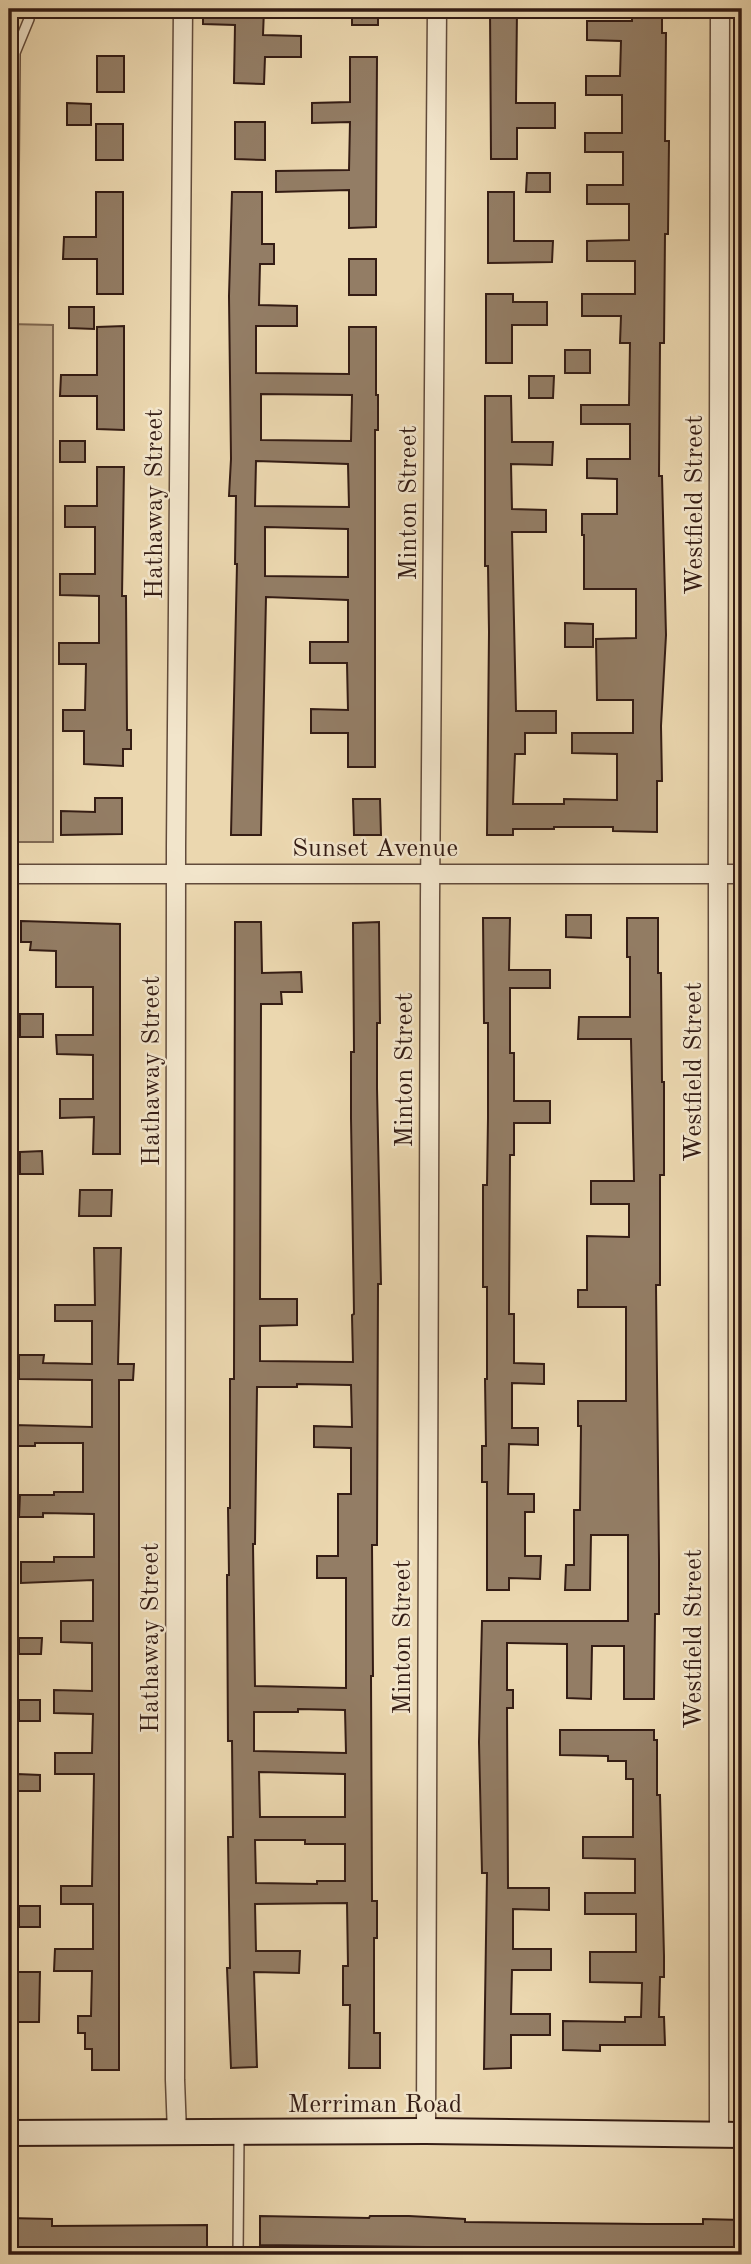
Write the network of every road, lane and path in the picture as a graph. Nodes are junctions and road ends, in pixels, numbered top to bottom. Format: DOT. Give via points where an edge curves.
graph roads {
  1 [pos="29,9"];
  2 [pos="183,9"];
  3 [pos="437,9"];
  4 [pos="720,9"];
  5 [pos="12,53"];
  6 [pos="9,278"];
  7 [pos="430,873"];
  8 [pos="9,874"];
  9 [pos="177,874"];
  10 [pos="718,874"];
  11 [pos="742,874"];
  12 [pos="426,2131"];
  13 [pos="9,2133"];
  14 [pos="177,2133"];
  15 [pos="239,2133"];
  16 [pos="730,2135"];
  17 [pos="238,2255"];
  1 -- 5 [label="lane" via="29,19"];
  2 -- 9 [label="street, Hathaway Street"];
  3 -- 7 [label="street, Minton Street"];
  4 -- 10 [label="street, Westfield Street"];
  5 -- 6 [label="lane" via="13,278"];
  7 -- 9 [label="street, Sunset Avenue"];
  7 -- 10 [label="street, Sunset Avenue"];
  7 -- 12 [label="street, Minton Street"];
  8 -- 9 [label="street, Sunset Avenue"];
  9 -- 14 [label="street, Hathaway Street"];
  10 -- 11 [label="street, Sunset Avenue"];
  10 -- 16 [label="street, Westfield Street"];
  12 -- 15 [label="main road, Merriman Road"];
  12 -- 16 [label="main road, Merriman Road"];
  13 -- 14 [label="main road, Merriman Road"];
  14 -- 15 [label="main road, Merriman Road"];
  15 -- 17 [label="lane"];
}
